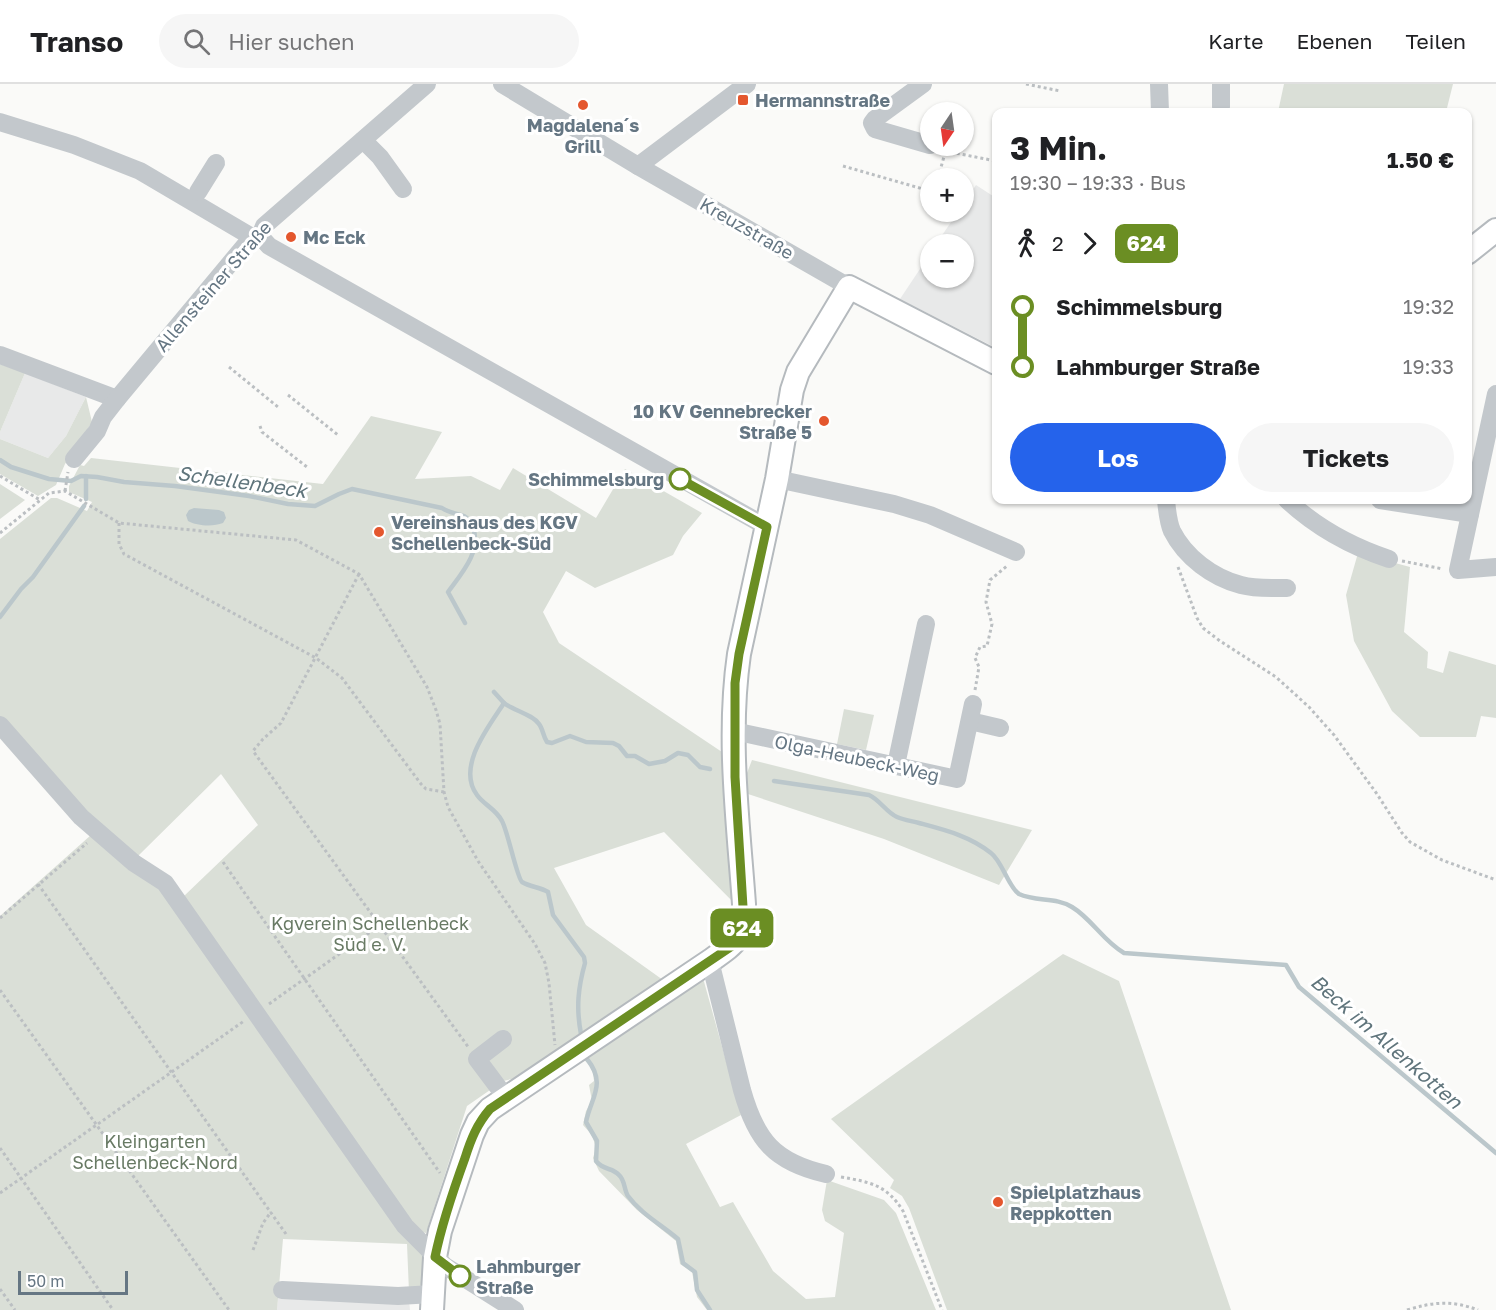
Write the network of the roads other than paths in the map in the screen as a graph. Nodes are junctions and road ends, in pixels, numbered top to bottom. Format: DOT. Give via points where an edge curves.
graph roads {
  1 [pos="427,84"];
  2 [pos="502,84"];
  3 [pos="747,84"];
  4 [pos="923,84"];
  5 [pos="1159,84"];
  6 [pos="1221,84"];
  7 [pos="1221,107"];
  8 [pos="1160,108"];
  9 [pos="0,122"];
  10 [pos="363,140"];
  11 [pos="920,142"];
  12 [pos="216,163"];
  13 [pos="638,166"];
  14 [pos="403,189"];
  15 [pos="198,192"];
  16 [pos="1496,230"];
  17 [pos="256,236"];
  18 [pos="1472,250"];
  19 [pos="849,287"];
  20 [pos="0,355"];
  21 [pos="992,361"];
  22 [pos="1496,394"];
  23 [pos="117,399"];
  24 [pos="70,468"];
  25 [pos="777,479"];
  26 [pos="1167,504"];
  27 [pos="1292,504"];
  28 [pos="1406,504"];
  29 [pos="1470,514"];
  30 [pos="767,527"];
  31 [pos="1016,552"];
  32 [pos="1389,559"];
  33 [pos="1496,567"];
  34 [pos="1287,588"];
  35 [pos="926,624"];
  36 [pos="0,725"];
  37 [pos="1000,728"];
  38 [pos="734,731"];
  39 [pos="896,765"];
  40 [pos="710,961"];
  41 [pos="503,1039"];
  42 [pos="507,1099"];
  43 [pos="826,1174"];
  44 [pos="435,1257"];
  45 [pos="282,1290"];
  46 [pos="433,1302"];
  47 [pos="515,1310"];
  1 -- 10 [label="street, Allensteiner Straße"];
  2 -- 13 [label="street, Kreuzstraße"];
  3 -- 13 [label="street"];
  4 -- 11 [label="street" via="872,123 875,129"];
  5 -- 8 [label="street"];
  6 -- 7 [label="street"];
  9 -- 17 [label="street" via="140,171"];
  10 -- 14 [label="street"];
  10 -- 17 [label="street, Allensteiner Straße"];
  12 -- 15 [label="street"];
  13 -- 19 [label="street, Kreuzstraße"];
  16 -- 18 [label="main road"];
  17 -- 23 [label="street, Allensteiner Straße"];
  17 -- 30 [label="street"];
  19 -- 21 [label="main road, Kreuzstraße"];
  19 -- 25 [label="main road" via="798,372"];
  20 -- 23 [label="street"];
  22 -- 29 [label="street"];
  23 -- 24 [label="street, Allensteiner Straße"];
  25 -- 30 [label="main road"];
  25 -- 31 [label="street" via="894,504"];
  26 -- 34 [label="street" via="1172,530 1182,546 1209,571 1242,586"];
  27 -- 32 [label="street" via="1322,528"];
  28 -- 29 [label="street"];
  29 -- 33 [label="street" via="1458,570"];
  30 -- 38 [label="main road" via="739,654"];
  35 -- 39 [label="street"];
  36 -- 44 [label="street" via="81,817 134,863 165,883 405,1226"];
  37 -- 39 [label="street, Olga-Heubeck-Weg" via="972,713 957,780"];
  38 -- 39 [label="street, Olga-Heubeck-Weg"];
  38 -- 40 [label="main road" via="744,923 737,940"];
  40 -- 42 [label="main road"];
  40 -- 43 [label="street" via="742,1090 756,1129 779,1155 800,1168"];
  41 -- 42 [label="street" via="477,1059"];
  42 -- 44 [label="main road" via="478,1122 454,1185"];
  44 -- 46 [label="main road"];
  44 -- 47 [label="street"];
  45 -- 46 [label="street" via="398,1296"];
}
